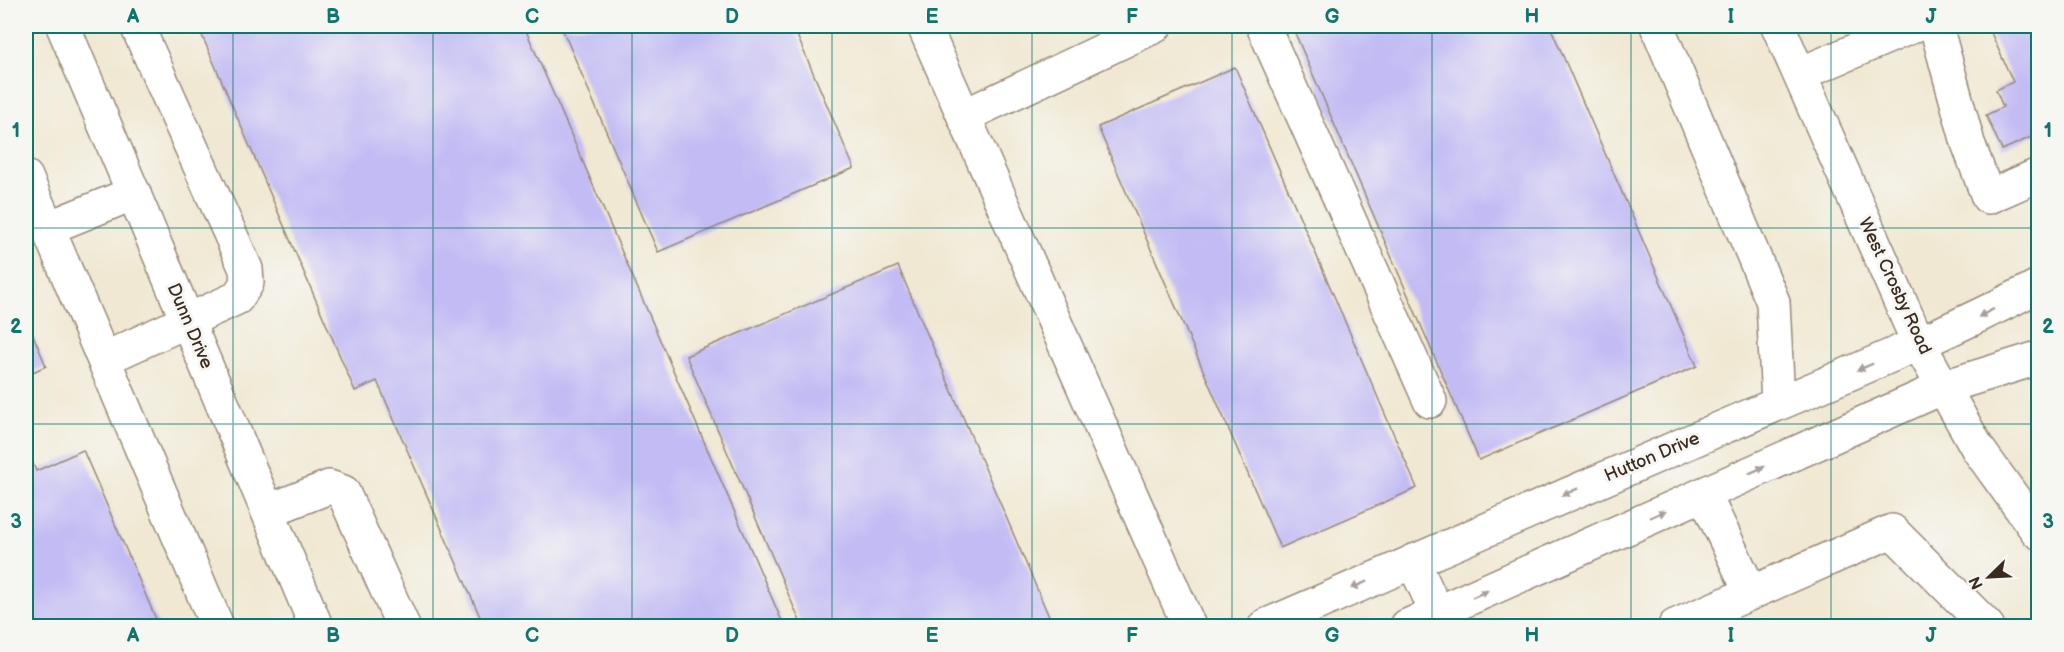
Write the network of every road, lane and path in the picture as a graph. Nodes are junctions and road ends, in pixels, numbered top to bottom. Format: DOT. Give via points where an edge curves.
graph roads {
  1 [pos="63,26"];
  2 [pos="137,26"];
  3 [pos="924,26"];
  4 [pos="1155,26"];
  5 [pos="1263,26"];
  6 [pos="1657,26"];
  7 [pos="1778,26"];
  8 [pos="1913,26"];
  9 [pos="1936,26"];
  10 [pos="1800,74"];
  11 [pos="964,116"];
  12 [pos="2038,175"];
  13 [pos="26,177"];
  14 [pos="134,193"];
  15 [pos="48,228"];
  16 [pos="2038,286"];
  17 [pos="187,320"];
  18 [pos="1919,344"];
  19 [pos="2038,358"];
  20 [pos="104,359"];
  21 [pos="1944,387"];
  22 [pos="1430,400"];
  23 [pos="1778,403"];
  24 [pos="1704,494"];
  25 [pos="268,511"];
  26 [pos="2038,532"];
  27 [pos="1413,561"];
  28 [pos="1751,593"];
  29 [pos="1440,620"];
  30 [pos="218,627"];
  31 [pos="316,627"];
  32 [pos="403,627"];
  33 [pos="1188,627"];
  34 [pos="1265,627"];
  35 [pos="1407,627"];
  36 [pos="1675,627"];
  37 [pos="1987,627"];
  1 -- 14 [label="street, Dunn Drive"];
  2 -- 17 [label="street" via="246,268 247,283 237,298"];
  3 -- 11 [label="street"];
  4 -- 11 [label="street"];
  5 -- 22 [label="street"];
  6 -- 23 [label="street" via="1773,302"];
  7 -- 10 [label="street, West Crosby Road"];
  8 -- 10 [label="street"];
  9 -- 12 [label="street" via="1968,143 1988,197"];
  10 -- 18 [label="street, West Crosby Road"];
  11 -- 33 [label="street"];
  13 -- 15 [label="street"];
  14 -- 15 [label="street"];
  14 -- 17 [label="street, Dunn Drive"];
  15 -- 20 [label="street"];
  16 -- 18 [label="street, Hutton Drive, one-way"];
  17 -- 20 [label="street"];
  17 -- 25 [label="street, Dunn Drive"];
  18 -- 21 [label="street, West Crosby Road"];
  18 -- 23 [label="street, Hutton Drive, one-way"];
  19 -- 21 [label="street"];
  20 -- 30 [label="street"];
  24 -- 21 [label="street, one-way"];
  21 -- 26 [label="street, West Crosby Road" via="1978,449"];
  23 -- 27 [label="street, Hutton Drive, one-way"];
  24 -- 28 [label="street"];
  29 -- 24 [label="street, one-way"];
  25 -- 31 [label="street, Dunn Drive"];
  25 -- 32 [label="street" via="329,487 343,492"];
  27 -- 29 [label="street"];
  27 -- 34 [label="street, Hutton Drive, one-way"];
  28 -- 36 [label="street"];
  28 -- 37 [label="street" via="1892,531"];
  29 -- 35 [label="street"];
}
